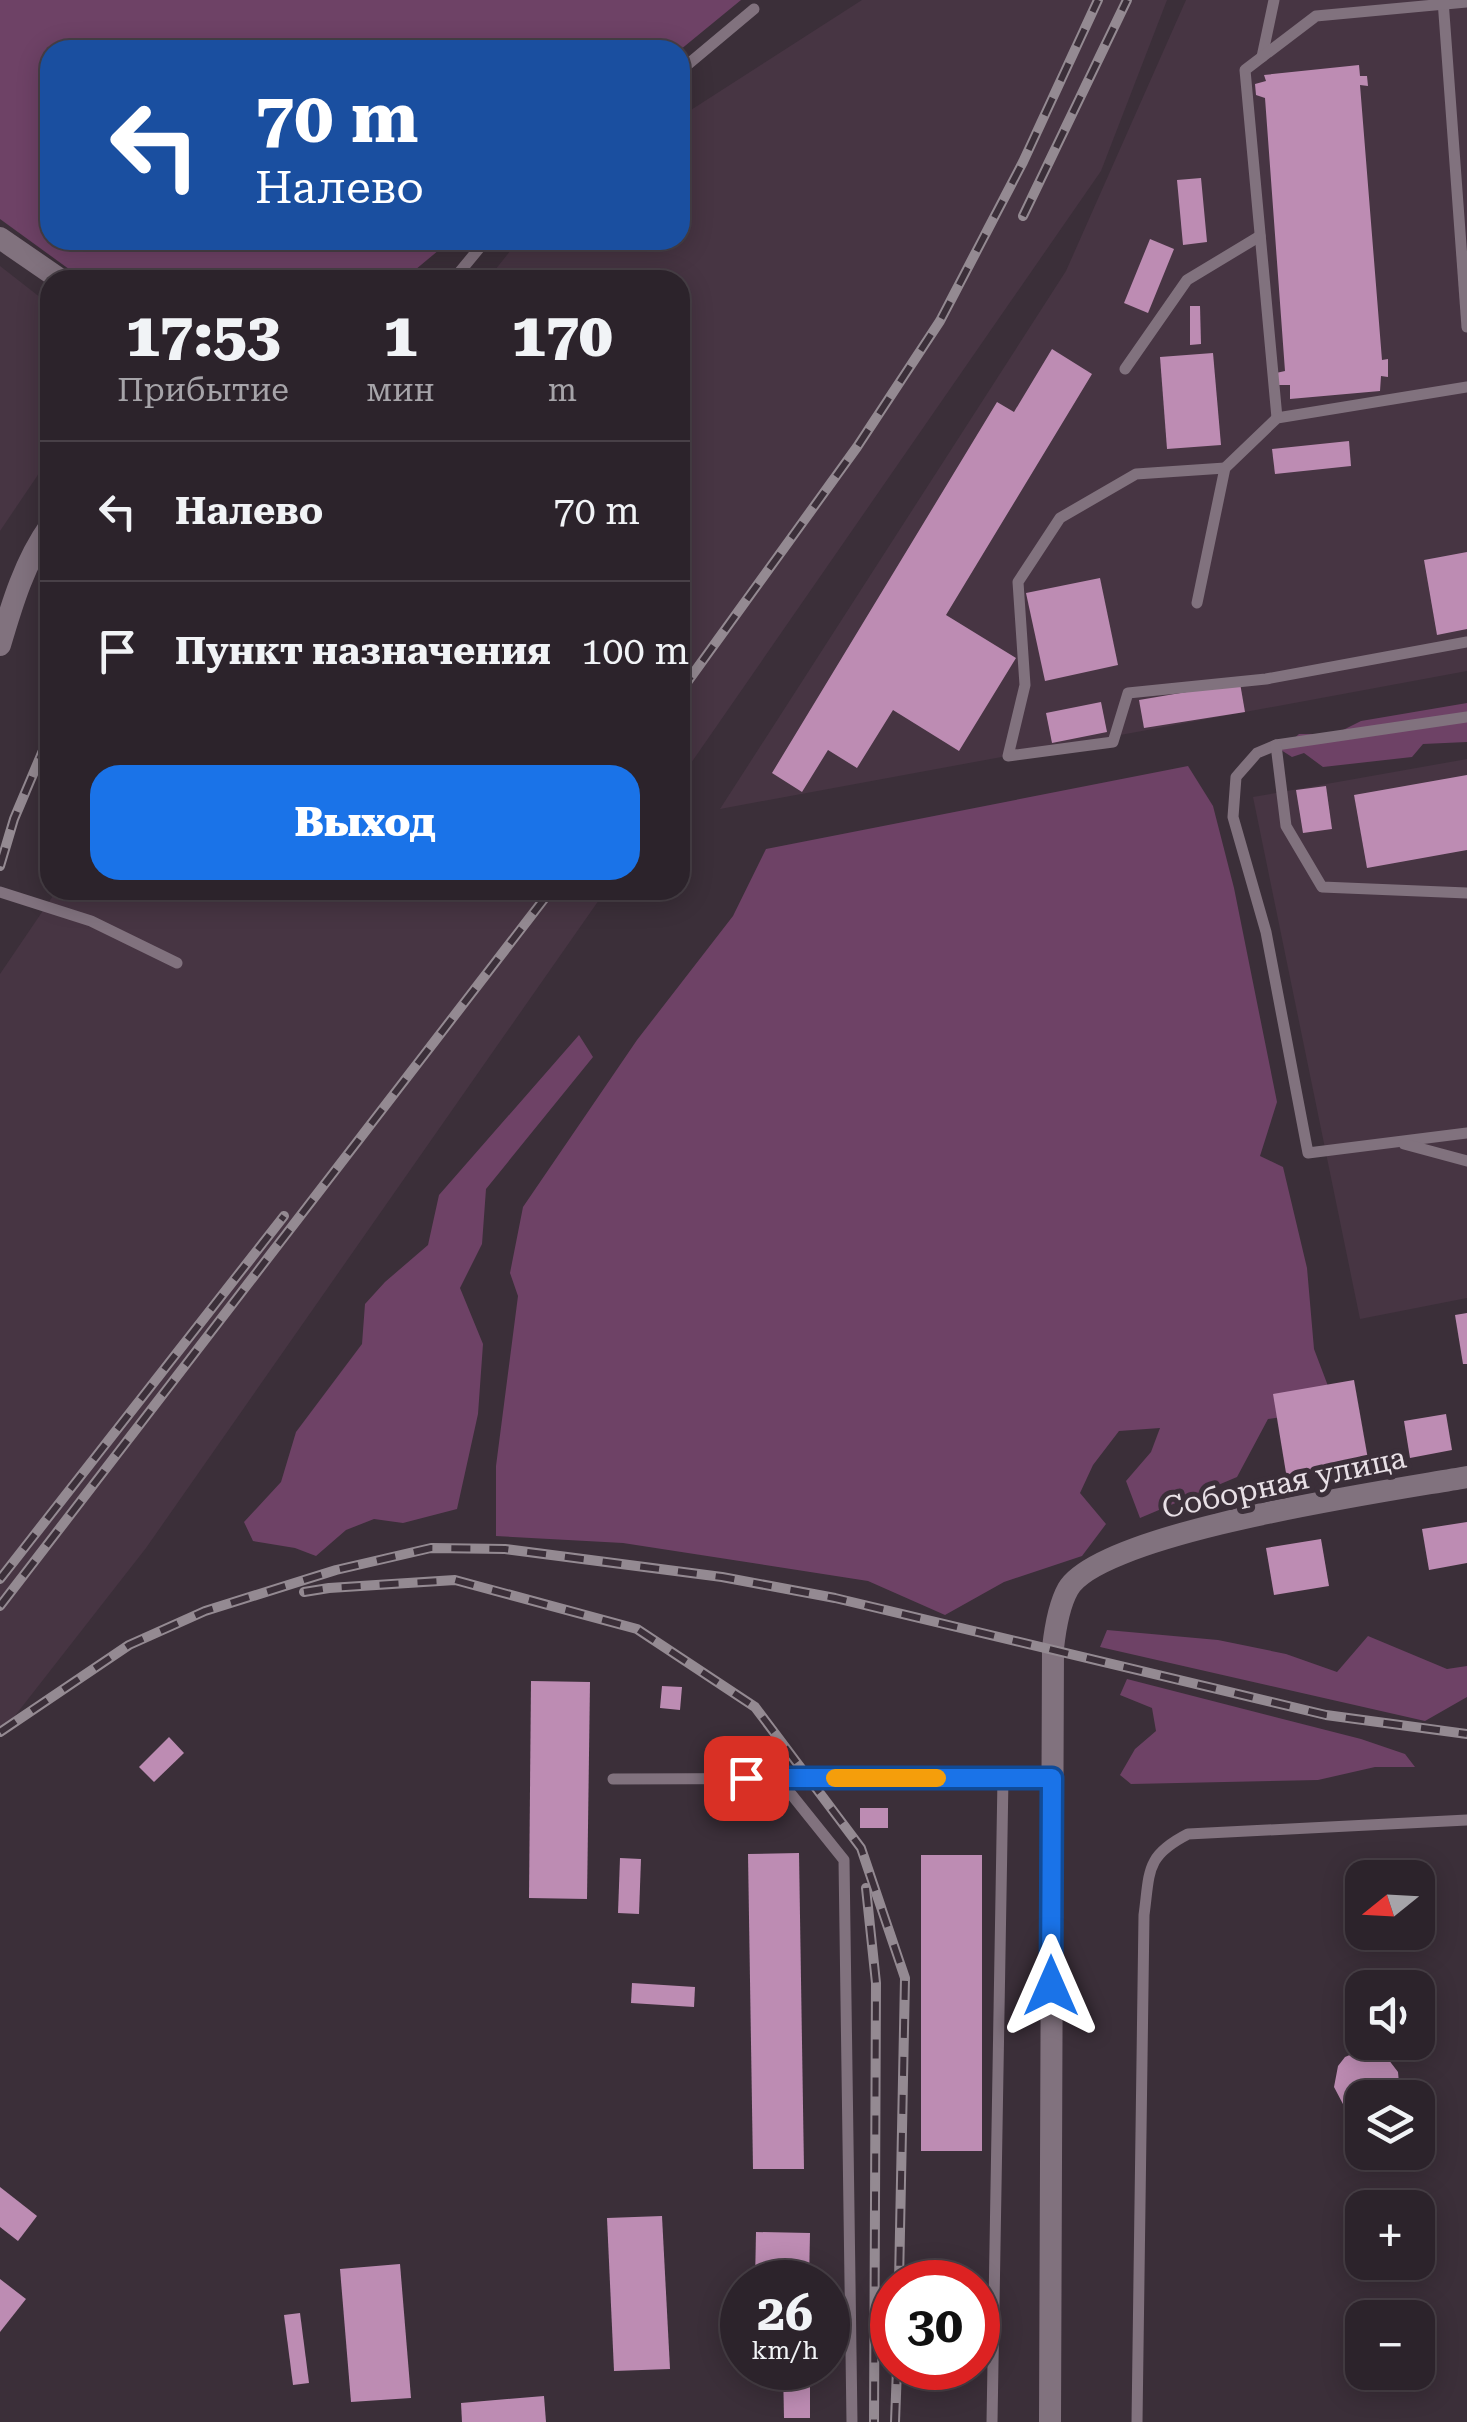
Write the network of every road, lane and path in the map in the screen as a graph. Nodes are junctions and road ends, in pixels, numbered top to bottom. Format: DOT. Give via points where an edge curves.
graph roads {
  1 [pos="1274,0"];
  2 [pos="1443,2"];
  3 [pos="1467,2"];
  4 [pos="754,10"];
  5 [pos="1262,57"];
  6 [pos="690,63"];
  7 [pos="1260,236"];
  8 [pos="0,238"];
  9 [pos="478,250"];
  10 [pos="46,270"];
  11 [pos="461,270"];
  12 [pos="1467,327"];
  13 [pos="1125,368"];
  14 [pos="1467,387"];
  15 [pos="1276,418"];
  16 [pos="1225,468"];
  17 [pos="40,545"];
  18 [pos="1197,603"];
  19 [pos="1467,642"];
  20 [pos="0,645"];
  21 [pos="1467,717"];
  22 [pos="1276,745"];
  23 [pos="0,892"];
  24 [pos="1467,893"];
  25 [pos="178,963"];
  26 [pos="1467,1133"];
  27 [pos="1395,1142"];
  28 [pos="1467,1161"];
  29 [pos="1467,1477"];
  30 [pos="613,1778"];
  31 [pos="779,1778"];
  32 [pos="1003,1778"];
  33 [pos="1052,1778"];
  34 [pos="1467,1820"];
  35 [pos="852,2422"];
  36 [pos="992,2422"];
  37 [pos="1050,2422"];
  38 [pos="1136,2422"];
  1 -- 5 [label="lane"];
  2 -- 3 [label="lane"];
  2 -- 5 [label="lane" via="1316,16"];
  2 -- 12 [label="lane"];
  4 -- 6 [label="lane"];
  5 -- 7 [label="lane" via="1246,70"];
  7 -- 13 [label="lane" via="1187,280"];
  7 -- 15 [label="lane"];
  8 -- 10 [label="street"];
  9 -- 11 [label="lane"];
  14 -- 15 [label="lane"];
  15 -- 16 [label="lane"];
  16 -- 18 [label="lane"];
  16 -- 19 [label="lane" via="1136,474 1060,518 1018,582 1026,685 1008,756 1113,742 1128,692 1266,679"];
  17 -- 20 [label="street" via="14,596"];
  21 -- 22 [label="lane"];
  22 -- 24 [label="lane" via="1286,826 1322,888"];
  22 -- 27 [label="lane" via="1257,753 1236,777 1233,817 1266,932 1308,1153"];
  23 -- 25 [label="lane" via="91,921"];
  26 -- 27 [label="lane"];
  27 -- 28 [label="lane"];
  29 -- 33 [label="street, Соборная улица" via="1287,1508 1152,1541 1086,1571 1068,1588 1053,1648"];
  30 -- 31 [label="lane"];
  31 -- 32 [label="lane"];
  31 -- 35 [label="lane" via="844,1860"];
  32 -- 33 [label="lane"];
  32 -- 36 [label="lane"];
  33 -- 37 [label="street, Соборная улица"];
  34 -- 38 [label="lane" via="1188,1834 1164,1846 1150,1866"];
}
